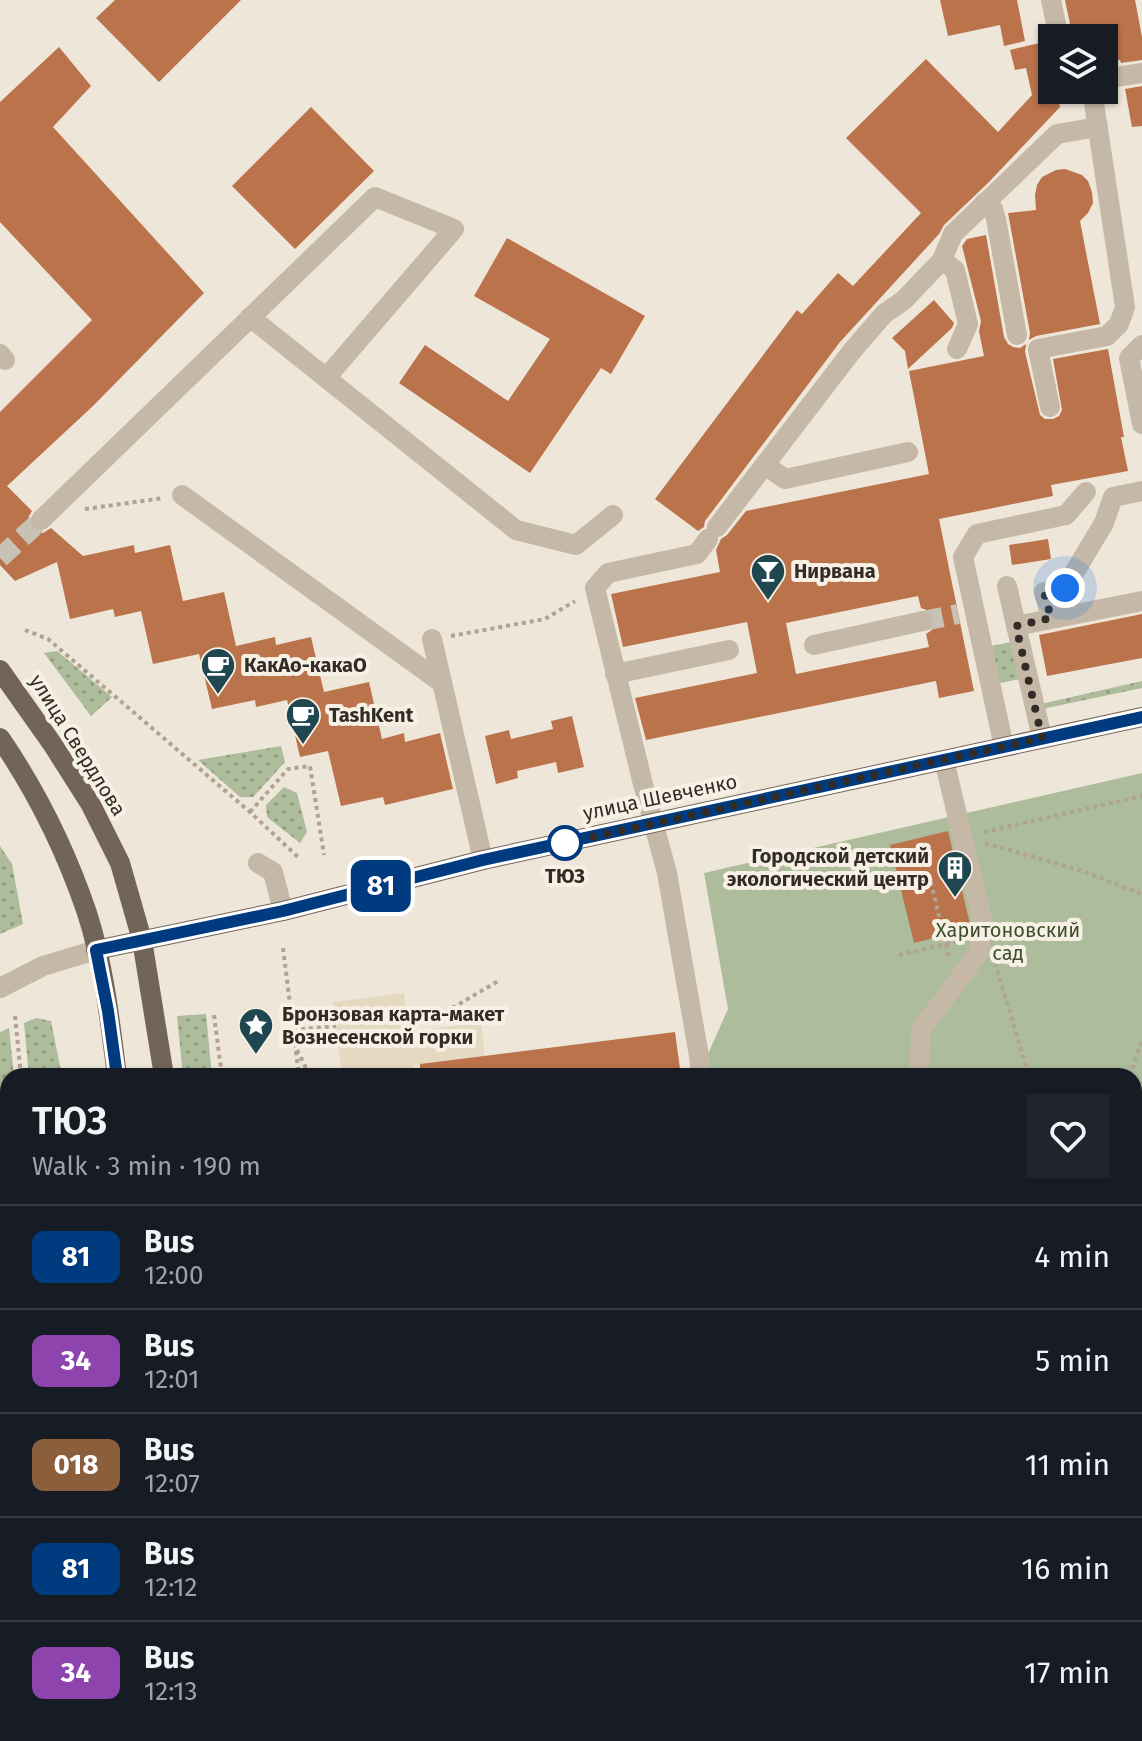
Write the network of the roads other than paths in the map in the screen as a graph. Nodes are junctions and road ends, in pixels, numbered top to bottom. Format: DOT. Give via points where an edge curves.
graph roads {
  1 [pos="1051,0"];
  2 [pos="1056,24"];
  3 [pos="1142,73"];
  4 [pos="1118,77"];
  5 [pos="1094,104"];
  6 [pos="1098,127"];
  7 [pos="984,203"];
  8 [pos="942,260"];
  9 [pos="250,317"];
  10 [pos="1017,335"];
  11 [pos="1142,345"];
  12 [pos="957,349"];
  13 [pos="326,378"];
  14 [pos="1050,407"];
  15 [pos="1142,424"];
  16 [pos="908,452"];
  17 [pos="765,465"];
  18 [pos="1142,491"];
  19 [pos="1086,492"];
  20 [pos="182,495"];
  21 [pos="613,515"];
  22 [pos="44,517"];
  23 [pos="1007,586"];
  24 [pos="1142,601"];
  25 [pos="1051,618"];
  26 [pos="923,621"];
  27 [pos="1016,626"];
  28 [pos="432,639"];
  29 [pos="814,645"];
  30 [pos="729,650"];
  31 [pos="0,670"];
  32 [pos="615,674"];
  33 [pos="442,683"];
  34 [pos="1142,717"];
  35 [pos="0,738"];
  36 [pos="1042,738"];
  37 [pos="1004,747"];
  38 [pos="944,760"];
  39 [pos="654,823"];
  40 [pos="483,860"];
  41 [pos="258,863"];
  42 [pos="283,911"];
  43 [pos="142,940"];
  44 [pos="96,950"];
  45 [pos="0,988"];
  46 [pos="116,1068"];
  47 [pos="163,1068"];
  48 [pos="700,1068"];
  49 [pos="919,1068"];
  1 -- 2 [label="street"];
  3 -- 4 [label="street"];
  5 -- 6 [label="street"];
  6 -- 7 [label="street" via="1057,134"];
  6 -- 14 [label="street" via="1125,307 1107,336 1038,349"];
  7 -- 8 [label="street" via="953,234"];
  7 -- 10 [label="street" via="996,219"];
  8 -- 12 [label="street" via="955,270 968,324"];
  8 -- 17 [label="street" via="868,332"];
  9 -- 13 [label="street"];
  9 -- 13 [label="street" via="375,197 454,229"];
  9 -- 22 [label="street"];
  11 -- 15 [label="street" via="1129,358"];
  13 -- 21 [label="street" via="516,530 576,545"];
  16 -- 17 [label="street" via="785,479"];
  17 -- 32 [label="street" via="697,554 608,573 595,588"];
  18 -- 25 [label="street" via="1113,497 1104,523 1065,588 1044,592"];
  19 -- 37 [label="street" via="1066,515 977,534 963,557 966,612"];
  20 -- 33 [label="street"];
  23 -- 27 [label="street"];
  24 -- 25 [label="street"];
  25 -- 27 [label="street"];
  26 -- 29 [label="street"];
  27 -- 36 [label="street"];
  28 -- 33 [label="street"];
  30 -- 32 [label="street"];
  31 -- 43 [label="main road, улица Свердлова" via="91,805 120,863"];
  32 -- 39 [label="street"];
  33 -- 40 [label="street"];
  34 -- 36 [label="main road, улица Шевченко"];
  35 -- 44 [label="main road" via="49,820"];
  36 -- 37 [label="main road, улица Шевченко"];
  37 -- 38 [label="main road, улица Шевченко"];
  38 -- 39 [label="main road, улица Шевченко"];
  38 -- 49 [label="street" via="982,929 979,952 921,1030"];
  39 -- 40 [label="main road, улица Шевченко"];
  39 -- 48 [label="street"];
  40 -- 42 [label="main road, улица Шевченко"];
  41 -- 42 [label="street" via="273,872"];
  42 -- 43 [label="main road, улица Шевченко"];
  43 -- 44 [label="main road, улица Шевченко"];
  43 -- 47 [label="main road, улица Свердлова"];
  44 -- 45 [label="street" via="43,966"];
  44 -- 46 [label="main road"];
}
